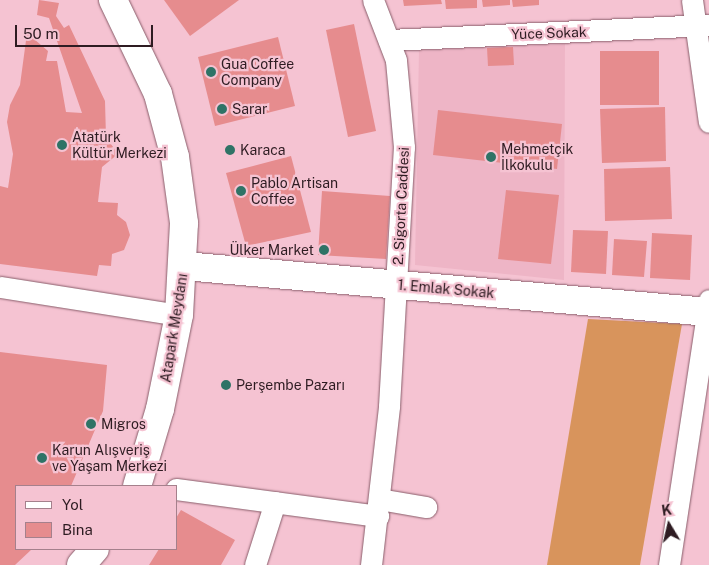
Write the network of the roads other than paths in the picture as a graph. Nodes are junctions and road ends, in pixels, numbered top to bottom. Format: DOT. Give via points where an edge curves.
graph roads {
  1 [pos="113,0"];
  2 [pos="372,0"];
  3 [pos="692,0"];
  4 [pos="704,26"];
  5 [pos="389,40"];
  6 [pos="709,122"];
  7 [pos="184,266"];
  8 [pos="396,284"];
  9 [pos="0,287"];
  10 [pos="708,308"];
  11 [pos="179,315"];
  12 [pos="143,485"];
  13 [pos="178,489"];
  14 [pos="275,502"];
  15 [pos="378,507"];
  16 [pos="426,507"];
  17 [pos="94,550"];
  18 [pos="82,565"];
  19 [pos="255,565"];
  20 [pos="372,565"];
  21 [pos="669,565"];
  1 -- 7 [label="main road, Atapark Meydanı" via="146,64 167,125 180,190"];
  2 -- 5 [label="street, 2. Sigorta Caddesi"];
  3 -- 4 [label="street"];
  4 -- 5 [label="street, Yüce Sokak"];
  4 -- 6 [label="street"];
  5 -- 8 [label="street, 2. Sigorta Caddesi" via="401,88 404,147"];
  7 -- 8 [label="main road, 1. Emlak Sokak"];
  7 -- 11 [label="main road, Atapark Meydanı"];
  8 -- 10 [label="main road, 1. Emlak Sokak"];
  8 -- 15 [label="street, 2. Sigorta Caddesi"];
  9 -- 11 [label="street"];
  10 -- 21 [label="street"];
  11 -- 12 [label="main road, Atapark Meydanı"];
  13 -- 14 [label="street"];
  14 -- 15 [label="street"];
  14 -- 19 [label="street"];
  15 -- 16 [label="street"];
  15 -- 20 [label="street, 2. Sigorta Caddesi"];
  17 -- 18 [label="main road"];
}
